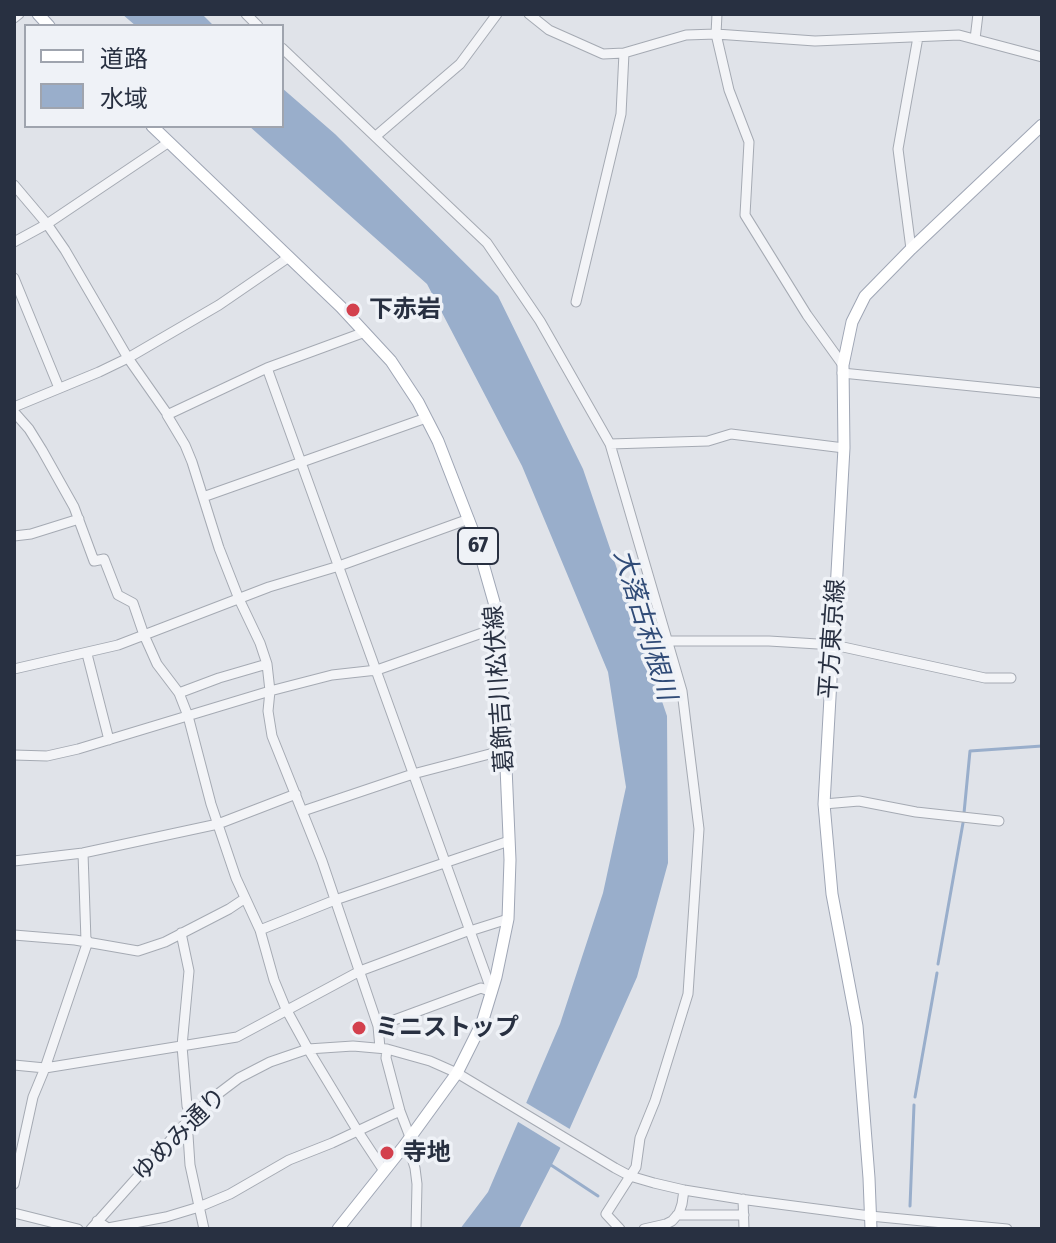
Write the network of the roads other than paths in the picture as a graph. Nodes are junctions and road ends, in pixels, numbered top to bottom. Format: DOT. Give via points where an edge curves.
graph roads {
  1 [pos="19,14"];
  2 [pos="497,14"];
  3 [pos="529,14"];
  4 [pos="717,14"];
  5 [pos="978,14"];
  6 [pos="14,18"];
  7 [pos="716,34"];
  8 [pos="918,37"];
  9 [pos="975,39"];
  10 [pos="284,50"];
  11 [pos="624,53"];
  12 [pos="1042,57"];
  13 [pos="1042,125"];
  14 [pos="154,128"];
  15 [pos="376,136"];
  16 [pos="169,142"];
  17 [pos="14,185"];
  18 [pos="47,224"];
  19 [pos="14,242"];
  20 [pos="911,249"];
  21 [pos="289,257"];
  22 [pos="14,278"];
  23 [pos="576,302"];
  24 [pos="365,332"];
  25 [pos="128,358"];
  26 [pos="267,368"];
  27 [pos="842,369"];
  28 [pos="59,388"];
  29 [pos="1042,393"];
  30 [pos="15,406"];
  31 [pos="168,415"];
  32 [pos="426,418"];
  33 [pos="610,444"];
  34 [pos="844,448"];
  35 [pos="301,463"];
  36 [pos="203,497"];
  37 [pos="79,519"];
  38 [pos="469,519"];
  39 [pos="14,536"];
  40 [pos="339,566"];
  41 [pos="239,599"];
  42 [pos="499,627"];
  43 [pos="144,635"];
  44 [pos="666,641"];
  45 [pos="834,645"];
  46 [pos="87,654"];
  47 [pos="267,664"];
  48 [pos="14,669"];
  49 [pos="377,670"];
  50 [pos="1011,678"];
  51 [pos="270,691"];
  52 [pos="179,693"];
  53 [pos="188,716"];
  54 [pos="109,740"];
  55 [pos="505,750"];
  56 [pos="14,755"];
  57 [pos="413,774"];
  58 [pos="296,794"];
  59 [pos="824,804"];
  60 [pos="303,811"];
  61 [pos="999,821"];
  62 [pos="218,824"];
  63 [pos="509,841"];
  64 [pos="83,853"];
  65 [pos="14,861"];
  66 [pos="446,863"];
  67 [pos="244,899"];
  68 [pos="335,900"];
  69 [pos="508,919"];
  70 [pos="260,930"];
  71 [pos="470,931"];
  72 [pos="181,933"];
  73 [pos="14,935"];
  74 [pos="87,941"];
  75 [pos="360,971"];
  76 [pos="492,992"];
  77 [pos="286,1009"];
  78 [pos="378,1026"];
  79 [pos="182,1046"];
  80 [pos="384,1048"];
  81 [pos="308,1049"];
  82 [pos="14,1065"];
  83 [pos="45,1068"];
  84 [pos="457,1073"];
  85 [pos="400,1111"];
  86 [pos="192,1116"];
  87 [pos="181,1128"];
  88 [pos="357,1130"];
  89 [pos="407,1141"];
  90 [pos="384,1171"];
  91 [pos="630,1176"];
  92 [pos="14,1184"];
  93 [pos="684,1190"];
  94 [pos="743,1199"];
  95 [pos="199,1207"];
  96 [pos="14,1213"];
  97 [pos="677,1215"];
  98 [pos="744,1215"];
  99 [pos="870,1216"];
  100 [pos="94,1225"];
  101 [pos="78,1229"];
  102 [pos="204,1229"];
  103 [pos="338,1229"];
  104 [pos="416,1229"];
  105 [pos="620,1229"];
  106 [pos="644,1229"];
  107 [pos="744,1229"];
  108 [pos="871,1229"];
  109 [pos="1007,1229"];
  1 -- 6 [label="street"];
  2 -- 15 [label="street" via="460,64"];
  3 -- 11 [label="street" via="549,30 603,54"];
  4 -- 7 [label="street"];
  5 -- 9 [label="street"];
  7 -- 8 [label="street" via="815,41"];
  7 -- 11 [label="street" via="686,35"];
  7 -- 27 [label="street" via="749,142 745,215"];
  8 -- 9 [label="street"];
  8 -- 20 [label="street" via="898,149"];
  9 -- 12 [label="street"];
  10 -- 15 [label="street"];
  11 -- 23 [label="street" via="621,114"];
  13 -- 20 [label="main road, 平方東京線"];
  14 -- 16 [label="main road, 葛飾吉川松伏線 / 67"];
  15 -- 33 [label="street" via="487,243 540,321"];
  16 -- 18 [label="street"];
  16 -- 21 [label="main road, 葛飾吉川松伏線 / 67"];
  17 -- 18 [label="street"];
  18 -- 19 [label="street"];
  18 -- 25 [label="street"];
  20 -- 27 [label="main road, 平方東京線" via="865,296 852,322"];
  21 -- 24 [label="main road, 葛飾吉川松伏線 / 67"];
  21 -- 25 [label="street"];
  22 -- 28 [label="street"];
  24 -- 26 [label="street"];
  24 -- 32 [label="main road, 葛飾吉川松伏線 / 67" via="391,361"];
  25 -- 28 [label="street"];
  25 -- 31 [label="street"];
  26 -- 31 [label="street"];
  26 -- 35 [label="street"];
  27 -- 29 [label="street"];
  27 -- 34 [label="main road, 平方東京線"];
  28 -- 30 [label="street"];
  30 -- 37 [label="street"];
  31 -- 36 [label="street"];
  32 -- 35 [label="street"];
  32 -- 38 [label="main road, 葛飾吉川松伏線 / 67"];
  33 -- 34 [label="street" via="708,441 731,434"];
  33 -- 44 [label="street"];
  34 -- 45 [label="main road, 平方東京線"];
  35 -- 36 [label="street"];
  35 -- 40 [label="street"];
  36 -- 41 [label="street"];
  37 -- 39 [label="street"];
  37 -- 43 [label="street" via="94,561 104,559 118,595 133,603"];
  38 -- 40 [label="street"];
  38 -- 42 [label="main road, 葛飾吉川松伏線 / 67"];
  40 -- 41 [label="street"];
  40 -- 49 [label="street"];
  41 -- 43 [label="street"];
  41 -- 47 [label="street"];
  42 -- 49 [label="street"];
  42 -- 55 [label="main road, 葛飾吉川松伏線 / 67"];
  43 -- 46 [label="street"];
  43 -- 52 [label="street"];
  44 -- 45 [label="street"];
  44 -- 91 [label="street" via="682,691 699,829 691,950 688,994"];
  45 -- 50 [label="street" via="985,678"];
  45 -- 59 [label="main road, 平方東京線"];
  46 -- 48 [label="street"];
  46 -- 54 [label="street"];
  47 -- 51 [label="street"];
  47 -- 52 [label="street"];
  49 -- 51 [label="street"];
  49 -- 57 [label="street"];
  51 -- 53 [label="street"];
  51 -- 58 [label="street" via="272,736"];
  52 -- 53 [label="street"];
  53 -- 54 [label="street"];
  53 -- 62 [label="street"];
  54 -- 56 [label="street" via="47,756"];
  55 -- 57 [label="street"];
  55 -- 63 [label="main road, 葛飾吉川松伏線 / 67"];
  57 -- 60 [label="street"];
  57 -- 66 [label="street"];
  58 -- 60 [label="street"];
  58 -- 62 [label="street"];
  59 -- 61 [label="street" via="859,801"];
  59 -- 99 [label="main road, 平方東京線" via="832,894 857,1026"];
  60 -- 68 [label="street"];
  62 -- 64 [label="street"];
  62 -- 67 [label="street"];
  63 -- 66 [label="street"];
  63 -- 69 [label="main road, 葛飾吉川松伏線 / 67"];
  64 -- 65 [label="street"];
  64 -- 74 [label="street"];
  66 -- 68 [label="street"];
  66 -- 71 [label="street"];
  67 -- 70 [label="street"];
  67 -- 72 [label="street"];
  68 -- 70 [label="street"];
  68 -- 75 [label="street"];
  69 -- 71 [label="street"];
  69 -- 76 [label="main road, 葛飾吉川松伏線 / 67"];
  70 -- 77 [label="street"];
  71 -- 75 [label="street"];
  71 -- 76 [label="street"];
  72 -- 74 [label="street" via="138,951"];
  72 -- 79 [label="street" via="189,971"];
  73 -- 74 [label="street"];
  74 -- 83 [label="street"];
  75 -- 77 [label="street"];
  75 -- 78 [label="street"];
  76 -- 78 [label="street" via="481,988"];
  76 -- 84 [label="main road, 葛飾吉川松伏線 / 67"];
  77 -- 79 [label="street" via="237,1037"];
  77 -- 81 [label="street"];
  78 -- 80 [label="street"];
  79 -- 83 [label="street"];
  79 -- 86 [label="street"];
  80 -- 81 [label="street, ゆめみ通り"];
  80 -- 84 [label="street, ゆめみ通り"];
  80 -- 85 [label="street"];
  81 -- 86 [label="street, ゆめみ通り" via="239,1078"];
  81 -- 88 [label="street"];
  82 -- 83 [label="street"];
  83 -- 92 [label="street" via="33,1097"];
  84 -- 89 [label="main road, 葛飾吉川松伏線 / 67"];
  84 -- 91 [label="street, ゆめみ通り"];
  85 -- 88 [label="street"];
  85 -- 89 [label="street"];
  86 -- 87 [label="street, ゆめみ通り"];
  87 -- 95 [label="street" via="188,1135"];
  87 -- 100 [label="street, ゆめみ通り"];
  88 -- 90 [label="street"];
  88 -- 95 [label="street"];
  89 -- 90 [label="main road, 葛飾吉川松伏線 / 67"];
  89 -- 104 [label="street" via="417,1184"];
  90 -- 103 [label="main road, 葛飾吉川松伏線 / 67"];
  91 -- 93 [label="street, ゆめみ通り"];
  91 -- 105 [label="street" via="606,1214"];
  93 -- 94 [label="street, ゆめみ通り"];
  93 -- 97 [label="street"];
  94 -- 98 [label="street"];
  94 -- 99 [label="street, ゆめみ通り"];
  95 -- 100 [label="street" via="108,1228"];
  95 -- 102 [label="street"];
  96 -- 101 [label="street"];
  97 -- 98 [label="street"];
  97 -- 106 [label="street"];
  98 -- 107 [label="street"];
  99 -- 108 [label="main road, 平方東京線"];
  99 -- 109 [label="street, ゆめみ通り"];
}
